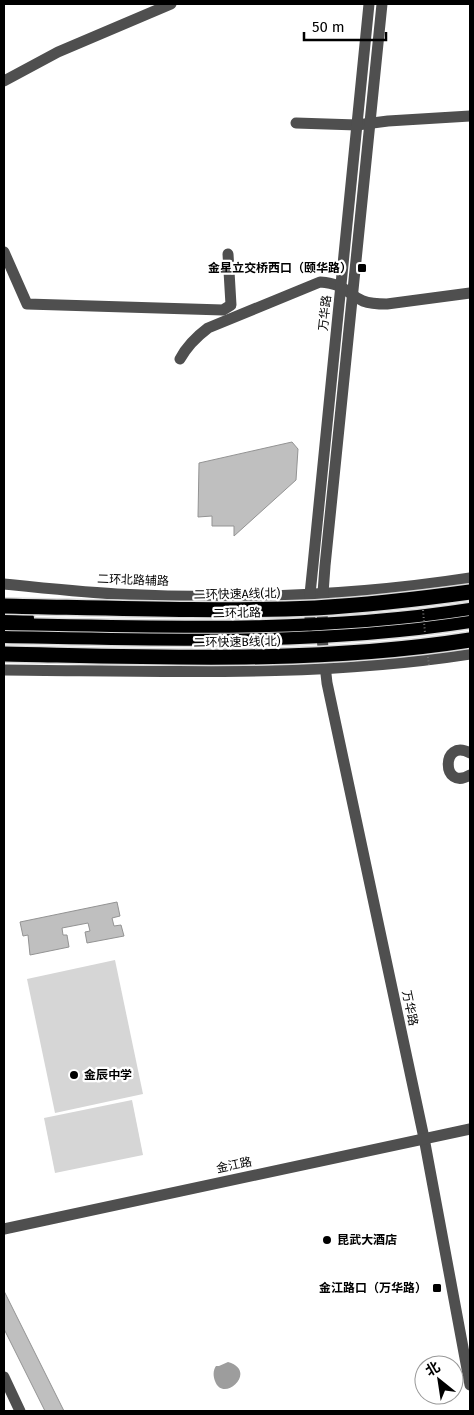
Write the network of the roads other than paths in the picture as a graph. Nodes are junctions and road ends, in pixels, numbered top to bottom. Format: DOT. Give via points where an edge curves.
graph roads {
  1 [pos="171,4"];
  2 [pos="369,4"];
  3 [pos="382,4"];
  4 [pos="4,81"];
  5 [pos="470,116"];
  6 [pos="296,123"];
  7 [pos="369,124"];
  8 [pos="357,125"];
  9 [pos="4,252"];
  10 [pos="228,254"];
  11 [pos="342,286"];
  12 [pos="470,293"];
  13 [pos="353,294"];
  14 [pos="180,359"];
  15 [pos="470,578"];
  16 [pos="4,584"];
  17 [pos="470,592"];
  18 [pos="323,593"];
  19 [pos="310,594"];
  20 [pos="4,606"];
  21 [pos="470,609"];
  22 [pos="4,613"];
  23 [pos="470,622"];
  24 [pos="4,624"];
  25 [pos="316,625"];
  26 [pos="98,632"];
  27 [pos="4,637"];
  28 [pos="322,638"];
  29 [pos="470,640"];
  30 [pos="4,646"];
  31 [pos="4,654"];
  32 [pos="470,654"];
  33 [pos="325,669"];
  34 [pos="4,670"];
  35 [pos="470,753"];
  36 [pos="470,775"];
  37 [pos="470,1129"];
  38 [pos="424,1138"];
  39 [pos="4,1229"];
  40 [pos="4,1377"];
  41 [pos="470,1385"];
  42 [pos="20,1411"];
  1 -- 4 [label="street" via="58,52"];
  2 -- 8 [label="street, 万华路"];
  3 -- 7 [label="street"];
  5 -- 7 [label="street"];
  6 -- 8 [label="street"];
  7 -- 8 [label="street"];
  7 -- 13 [label="street"];
  8 -- 11 [label="street, 万华路"];
  9 -- 10 [label="street" via="27,304 223,310 231,306"];
  11 -- 13 [label="street"];
  11 -- 14 [label="street" via="320,282 208,328 186,348"];
  11 -- 19 [label="street, 万华路"];
  12 -- 13 [label="street" via="387,304 373,304"];
  13 -- 18 [label="street"];
  15 -- 18 [label="street, 二环北路辅路"];
  16 -- 19 [label="street, 二环北路辅路" via="149,595"];
  17 -- 20 [label="highway, 二环快速A线(北), bridge" via="288,609"];
  18 -- 19 [label="street, 二环北路辅路"];
  18 -- 25 [label="street"];
  19 -- 25 [label="street, 万华路"];
  21 -- 25 [label="main road, 二环北路"];
  22 -- 26 [label="main road"];
  23 -- 28 [label="main road, 二环北路"];
  24 -- 26 [label="main road, 二环北路"];
  25 -- 26 [label="main road, 二环北路"];
  26 -- 27 [label="main road, 二环北路"];
  26 -- 28 [label="main road, 二环北路" via="239,640"];
  26 -- 30 [label="main road"];
  28 -- 33 [label="street, 万华路"];
  29 -- 31 [label="highway, 二环快速B线(北), bridge" via="389,650 289,656 196,658"];
  32 -- 33 [label="street"];
  33 -- 34 [label="street"];
  33 -- 38 [label="street, 万华路"];
  35 -- 36 [label="street" via="457,751 450,756 448,765 450,773 458,778"];
  37 -- 38 [label="street, 金江路"];
  38 -- 39 [label="street, 金江路"];
  38 -- 41 [label="street, 万华路"];
  40 -- 42 [label="street"];
}
